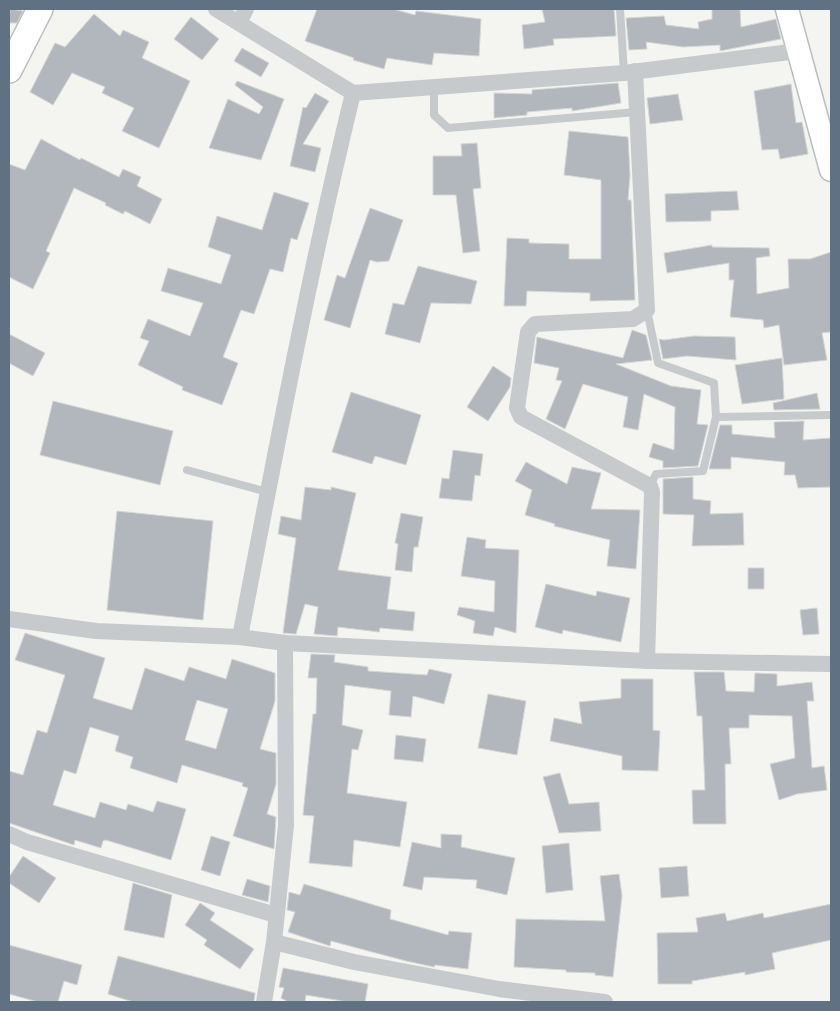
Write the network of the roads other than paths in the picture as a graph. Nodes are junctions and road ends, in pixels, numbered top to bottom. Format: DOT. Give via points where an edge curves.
graph roads {
  1 [pos="40,9"];
  2 [pos="216,9"];
  3 [pos="620,9"];
  4 [pos="787,9"];
  5 [pos="242,16"];
  6 [pos="798,51"];
  7 [pos="9,70"];
  8 [pos="630,72"];
  9 [pos="434,87"];
  10 [pos="353,93"];
  11 [pos="637,112"];
  12 [pos="831,170"];
  13 [pos="647,310"];
  14 [pos="831,415"];
  15 [pos="716,417"];
  16 [pos="187,470"];
  17 [pos="650,486"];
  18 [pos="267,492"];
  19 [pos="9,619"];
  20 [pos="240,637"];
  21 [pos="285,642"];
  22 [pos="647,661"];
  23 [pos="831,664"];
  24 [pos="9,834"];
  25 [pos="276,915"];
  26 [pos="274,942"];
  27 [pos="264,1002"];
  28 [pos="605,1002"];
  1 -- 7 [label="main road"];
  2 -- 5 [label="street"];
  3 -- 8 [label="lane"];
  4 -- 6 [label="street"];
  5 -- 10 [label="street"];
  6 -- 8 [label="street"];
  6 -- 12 [label="street"];
  8 -- 9 [label="street"];
  8 -- 11 [label="street"];
  9 -- 10 [label="street"];
  9 -- 11 [label="lane" via="434,116 448,128"];
  10 -- 18 [label="street" via="320,226"];
  11 -- 13 [label="street"];
  13 -- 15 [label="lane" via="658,363 714,383"];
  13 -- 17 [label="street" via="633,319 535,324 528,332 517,408 521,417"];
  14 -- 15 [label="lane"];
  15 -- 17 [label="lane" via="704,471 656,474"];
  16 -- 18 [label="lane"];
  17 -- 22 [label="street"];
  18 -- 20 [label="street"];
  19 -- 20 [label="street" via="96,631"];
  20 -- 21 [label="street"];
  21 -- 22 [label="street"];
  21 -- 25 [label="street" via="286,825"];
  22 -- 23 [label="street"];
  24 -- 25 [label="street"];
  25 -- 26 [label="street"];
  26 -- 27 [label="street"];
  26 -- 28 [label="street" via="354,962 498,990"];
}
